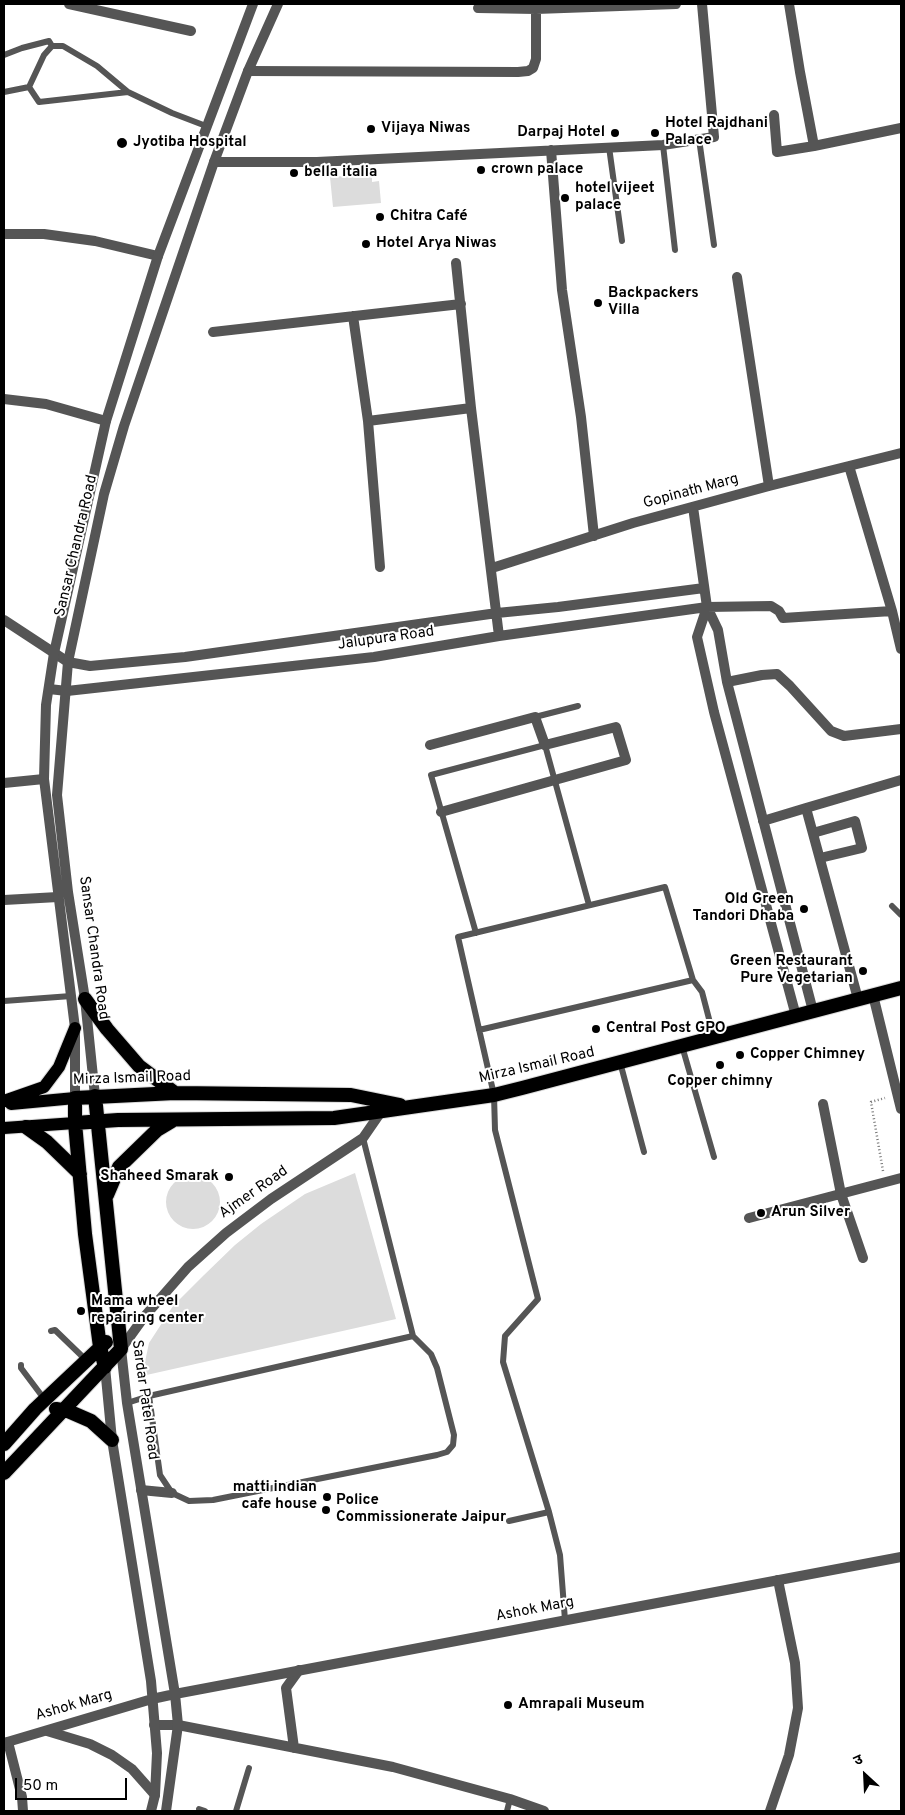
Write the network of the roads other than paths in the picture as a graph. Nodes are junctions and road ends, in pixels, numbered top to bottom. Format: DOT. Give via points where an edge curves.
graph roads {
  1 [pos="69,4"];
  2 [pos="253,4"];
  3 [pos="278,4"];
  4 [pos="676,4"];
  5 [pos="702,4"];
  6 [pos="789,4"];
  7 [pos="478,8"];
  8 [pos="536,9"];
  9 [pos="191,31"];
  10 [pos="52,46"];
  11 [pos="4,55"];
  12 [pos="248,71"];
  13 [pos="29,87"];
  14 [pos="4,92"];
  15 [pos="128,92"];
  16 [pos="774,115"];
  17 [pos="206,126"];
  18 [pos="901,128"];
  19 [pos="700,139"];
  20 [pos="663,145"];
  21 [pos="814,146"];
  22 [pos="609,147"];
  23 [pos="551,150"];
  24 [pos="214,162"];
  25 [pos="4,234"];
  26 [pos="622,241"];
  27 [pos="714,245"];
  28 [pos="675,250"];
  29 [pos="158,256"];
  30 [pos="456,263"];
  31 [pos="738,277"];
  32 [pos="461,304"];
  33 [pos="354,316"];
  34 [pos="213,332"];
  35 [pos="4,399"];
  36 [pos="471,408"];
  37 [pos="106,420"];
  38 [pos="368,421"];
  39 [pos="901,453"];
  40 [pos="848,466"];
  41 [pos="769,486"];
  42 [pos="693,507"];
  43 [pos="594,536"];
  44 [pos="380,567"];
  45 [pos="492,568"];
  46 [pos="704,588"];
  47 [pos="707,607"];
  48 [pos="892,611"];
  49 [pos="497,613"];
  50 [pos="4,620"];
  51 [pos="499,636"];
  52 [pos="901,649"];
  53 [pos="54,653"];
  54 [pos="68,662"];
  55 [pos="727,682"];
  56 [pos="49,689"];
  57 [pos="67,690"];
  58 [pos="578,706"];
  59 [pos="535,717"];
  60 [pos="901,729"];
  61 [pos="430,745"];
  62 [pos="545,746"];
  63 [pos="44,779"];
  64 [pos="901,780"];
  65 [pos="554,781"];
  66 [pos="4,783"];
  67 [pos="806,808"];
  68 [pos="441,812"];
  69 [pos="763,821"];
  70 [pos="812,833"];
  71 [pos="820,858"];
  72 [pos="58,896"];
  73 [pos="4,900"];
  74 [pos="589,906"];
  75 [pos="892,906"];
  76 [pos="901,916"];
  77 [pos="476,933"];
  78 [pos="693,980"];
  79 [pos="901,988"];
  80 [pos="873,995"];
  81 [pos="71,996"];
  82 [pos="85,999"];
  83 [pos="858,999"];
  84 [pos="4,1001"];
  85 [pos="813,1011"];
  86 [pos="796,1016"];
  87 [pos="75,1028"];
  88 [pos="479,1030"];
  89 [pos="714,1038"];
  90 [pos="682,1046"];
  91 [pos="620,1062"];
  92 [pos="897,1071"];
  93 [pos="175,1092"];
  94 [pos="494,1094"];
  95 [pos="95,1096"];
  96 [pos="75,1098"];
  97 [pos="4,1103"];
  98 [pos="823,1104"];
  99 [pos="384,1106"];
  100 [pos="901,1109"];
  101 [pos="175,1120"];
  102 [pos="98,1121"];
  103 [pos="75,1122"];
  104 [pos="26,1127"];
  105 [pos="4,1128"];
  106 [pos="363,1138"];
  107 [pos="644,1152"];
  108 [pos="714,1157"];
  109 [pos="80,1174"];
  110 [pos="901,1178"];
  111 [pos="841,1194"];
  112 [pos="106,1198"];
  113 [pos="749,1218"];
  114 [pos="863,1258"];
  115 [pos="144,1316"];
  116 [pos="51,1331"];
  117 [pos="118,1333"];
  118 [pos="413,1336"];
  119 [pos="100,1347"];
  120 [pos="121,1350"];
  121 [pos="86,1360"];
  122 [pos="21,1365"];
  123 [pos="105,1368"];
  124 [pos="150,1396"];
  125 [pos="127,1403"];
  126 [pos="40,1404"];
  127 [pos="63,1409"];
  128 [pos="112,1440"];
  129 [pos="4,1444"];
  130 [pos="4,1473"];
  131 [pos="141,1490"];
  132 [pos="172,1493"];
  133 [pos="550,1512"];
  134 [pos="509,1521"];
  135 [pos="901,1557"];
  136 [pos="778,1580"];
  137 [pos="566,1620"];
  138 [pos="298,1670"];
  139 [pos="175,1694"];
  140 [pos="152,1699"];
  141 [pos="154,1725"];
  142 [pos="178,1725"];
  143 [pos="47,1731"];
  144 [pos="6,1742"];
  145 [pos="294,1748"];
  146 [pos="249,1768"];
  147 [pos="155,1795"];
  148 [pos="510,1799"];
  149 [pos="23,1811"];
  150 [pos="151,1811"];
  151 [pos="166,1811"];
  152 [pos="236,1811"];
  153 [pos="507,1811"];
  154 [pos="544,1811"];
  155 [pos="770,1811"];
  1 -- 9 [label="street"];
  2 -- 17 [label="street, Sansar Chandra Road"];
  3 -- 12 [label="street, Sansar Chandra Road"];
  4 -- 8 [label="street"];
  5 -- 19 [label="street" via="714,137"];
  6 -- 21 [label="street"];
  7 -- 8 [label="street"];
  8 -- 12 [label="street" via="536,59 528,71"];
  10 -- 11 [label="lane" via="49,41"];
  10 -- 13 [label="lane" via="44,54"];
  10 -- 15 [label="lane" via="63,46 97,66"];
  12 -- 24 [label="street, Sansar Chandra Road"];
  13 -- 14 [label="lane"];
  13 -- 15 [label="lane" via="39,102"];
  15 -- 17 [label="lane"];
  16 -- 21 [label="street" via="777,152"];
  17 -- 29 [label="street, Sansar Chandra Road"];
  18 -- 21 [label="street"];
  19 -- 20 [label="street"];
  19 -- 27 [label="lane"];
  20 -- 22 [label="street"];
  20 -- 28 [label="lane"];
  22 -- 23 [label="street"];
  22 -- 26 [label="lane"];
  23 -- 24 [label="street" via="318,162"];
  23 -- 43 [label="street" via="562,290"];
  24 -- 54 [label="street, Sansar Chandra Road" via="104,494"];
  25 -- 29 [label="street" via="44,234 95,241"];
  29 -- 37 [label="street, Sansar Chandra Road"];
  30 -- 32 [label="street"];
  31 -- 41 [label="street"];
  32 -- 33 [label="street"];
  32 -- 36 [label="street"];
  33 -- 34 [label="street"];
  33 -- 38 [label="street"];
  35 -- 37 [label="street" via="46,404"];
  36 -- 38 [label="street"];
  36 -- 45 [label="street"];
  37 -- 53 [label="street, Sansar Chandra Road"];
  38 -- 44 [label="street"];
  39 -- 40 [label="street, Gopinath Marg"];
  40 -- 41 [label="street, Gopinath Marg"];
  40 -- 48 [label="street"];
  41 -- 42 [label="street, Gopinath Marg"];
  42 -- 43 [label="street, Gopinath Marg"];
  42 -- 46 [label="street"];
  43 -- 45 [label="street, Gopinath Marg"];
  45 -- 49 [label="street"];
  46 -- 47 [label="street"];
  46 -- 49 [label="street, Jalupura Road"];
  47 -- 48 [label="street, Jalupura Road" via="771,606 783,618"];
  47 -- 51 [label="street, Jalupura Road"];
  47 -- 55 [label="street" via="718,630"];
  47 -- 86 [label="street" via="697,637 714,712"];
  48 -- 52 [label="street"];
  49 -- 51 [label="street"];
  49 -- 54 [label="street, Jalupura Road" via="185,657 90,666"];
  50 -- 53 [label="street"];
  51 -- 57 [label="street, Jalupura Road" via="374,656"];
  53 -- 54 [label="street"];
  53 -- 56 [label="street, Sansar Chandra Road"];
  54 -- 57 [label="street, Sansar Chandra Road"];
  55 -- 60 [label="street" via="777,674 831,731 844,736"];
  55 -- 69 [label="street"];
  56 -- 57 [label="street, Jalupura Road"];
  56 -- 63 [label="street, Sansar Chandra Road"];
  57 -- 82 [label="street, Sansar Chandra Road" via="57,795"];
  58 -- 59 [label="lane"];
  59 -- 61 [label="street"];
  59 -- 62 [label="street"];
  62 -- 65 [label="lane"];
  62 -- 65 [label="street" via="616,726 626,760"];
  62 -- 68 [label="lane" via="431,775"];
  63 -- 66 [label="street"];
  63 -- 72 [label="street, Sansar Chandra Road"];
  64 -- 67 [label="street"];
  65 -- 68 [label="street"];
  65 -- 74 [label="lane"];
  67 -- 69 [label="street"];
  67 -- 70 [label="street"];
  68 -- 77 [label="lane"];
  69 -- 85 [label="street"];
  70 -- 71 [label="street"];
  70 -- 71 [label="street" via="855,821 862,848"];
  71 -- 83 [label="street"];
  72 -- 73 [label="street"];
  72 -- 81 [label="street, Sansar Chandra Road"];
  74 -- 77 [label="lane"];
  74 -- 78 [label="lane" via="665,887"];
  75 -- 76 [label="lane"];
  77 -- 88 [label="lane" via="458,937"];
  78 -- 88 [label="lane"];
  78 -- 89 [label="lane" via="702,992"];
  79 -- 80 [label="highway, Mirza Ismail Road"];
  80 -- 83 [label="highway, Mirza Ismail Road"];
  80 -- 92 [label="street"];
  81 -- 84 [label="lane"];
  81 -- 87 [label="street, Sansar Chandra Road"];
  82 -- 93 [label="highway" via="139,1066"];
  82 -- 95 [label="street, Sansar Chandra Road"];
  83 -- 85 [label="highway, Mirza Ismail Road"];
  85 -- 86 [label="highway, Mirza Ismail Road"];
  86 -- 89 [label="highway, Mirza Ismail Road"];
  87 -- 96 [label="street, Sansar Chandra Road"];
  87 -- 97 [label="main road" via="59,1067 44,1087"];
  88 -- 94 [label="lane"];
  89 -- 90 [label="highway, Mirza Ismail Road"];
  90 -- 91 [label="highway, Mirza Ismail Road"];
  90 -- 108 [label="lane"];
  91 -- 94 [label="highway, Mirza Ismail Road"];
  91 -- 107 [label="lane"];
  92 -- 100 [label="street"];
  93 -- 95 [label="highway, Mirza Ismail Road"];
  93 -- 99 [label="highway, Mirza Ismail Road" via="351,1095"];
  94 -- 99 [label="highway, Mirza Ismail Road" via="410,1107"];
  94 -- 133 [label="lane" via="495,1130 538,1299 505,1336 503,1362"];
  95 -- 96 [label="highway, Mirza Ismail Road"];
  95 -- 102 [label="highway, Sansar Chandra Road"];
  96 -- 97 [label="main road, Mirza Ismail Road"];
  96 -- 103 [label="highway, Sansar Chandra Road"];
  98 -- 111 [label="street"];
  99 -- 101 [label="highway, Mirza Ismail Road" via="334,1118"];
  99 -- 106 [label="street, Ajmer Road"];
  101 -- 102 [label="highway, Mirza Ismail Road"];
  101 -- 112 [label="highway" via="156,1130 119,1166"];
  102 -- 103 [label="highway, Mirza Ismail Road"];
  102 -- 112 [label="highway, Sardar Patel Road"];
  103 -- 104 [label="main road"];
  103 -- 109 [label="highway"];
  104 -- 105 [label="main road"];
  104 -- 109 [label="highway"];
  106 -- 115 [label="street, Ajmer Road" via="226,1232 188,1267"];
  106 -- 118 [label="lane"];
  109 -- 119 [label="highway"];
  110 -- 111 [label="street"];
  111 -- 113 [label="street"];
  111 -- 114 [label="street"];
  112 -- 117 [label="highway, Sardar Patel Road"];
  115 -- 117 [label="street, Ajmer Road"];
  115 -- 120 [label="street, Ajmer Road"];
  116 -- 121 [label="lane" via="55,1330"];
  117 -- 119 [label="highway"];
  117 -- 120 [label="highway, Sardar Patel Road"];
  118 -- 124 [label="lane"];
  118 -- 132 [label="lane" via="431,1354 437,1368 454,1435 453,1445 447,1452 213,1500 189,1501"];
  119 -- 121 [label="highway"];
  119 -- 123 [label="highway"];
  120 -- 123 [label="highway"];
  120 -- 125 [label="street, Sardar Patel Road"];
  121 -- 126 [label="highway"];
  122 -- 126 [label="lane"];
  123 -- 127 [label="highway"];
  123 -- 128 [label="street"];
  124 -- 125 [label="lane"];
  124 -- 132 [label="lane" via="160,1475"];
  125 -- 131 [label="street, Sardar Patel Road"];
  126 -- 127 [label="highway"];
  126 -- 129 [label="highway"];
  127 -- 128 [label="highway" via="91,1421"];
  127 -- 130 [label="highway"];
  128 -- 140 [label="street"];
  131 -- 132 [label="street"];
  131 -- 139 [label="street, Sardar Patel Road"];
  133 -- 134 [label="lane"];
  133 -- 137 [label="lane" via="560,1555"];
  135 -- 136 [label="street, Ashok Marg"];
  136 -- 137 [label="street, Ashok Marg"];
  136 -- 155 [label="street" via="796,1663 798,1708 789,1755"];
  137 -- 138 [label="street, Ashok Marg"];
  138 -- 139 [label="street, Ashok Marg"];
  138 -- 145 [label="street" via="286,1688"];
  139 -- 140 [label="street, Ashok Marg"];
  139 -- 142 [label="street"];
  140 -- 141 [label="street"];
  140 -- 143 [label="street, Ashok Marg"];
  141 -- 142 [label="street"];
  141 -- 147 [label="street" via="157,1753"];
  142 -- 145 [label="street"];
  142 -- 151 [label="street"];
  143 -- 144 [label="street, Ashok Marg"];
  143 -- 147 [label="street" via="90,1744 112,1755 132,1769"];
  144 -- 149 [label="street"];
  145 -- 148 [label="street" via="393,1767"];
  146 -- 152 [label="lane"];
  147 -- 150 [label="street"];
  148 -- 153 [label="lane"];
  148 -- 154 [label="street"];
}
